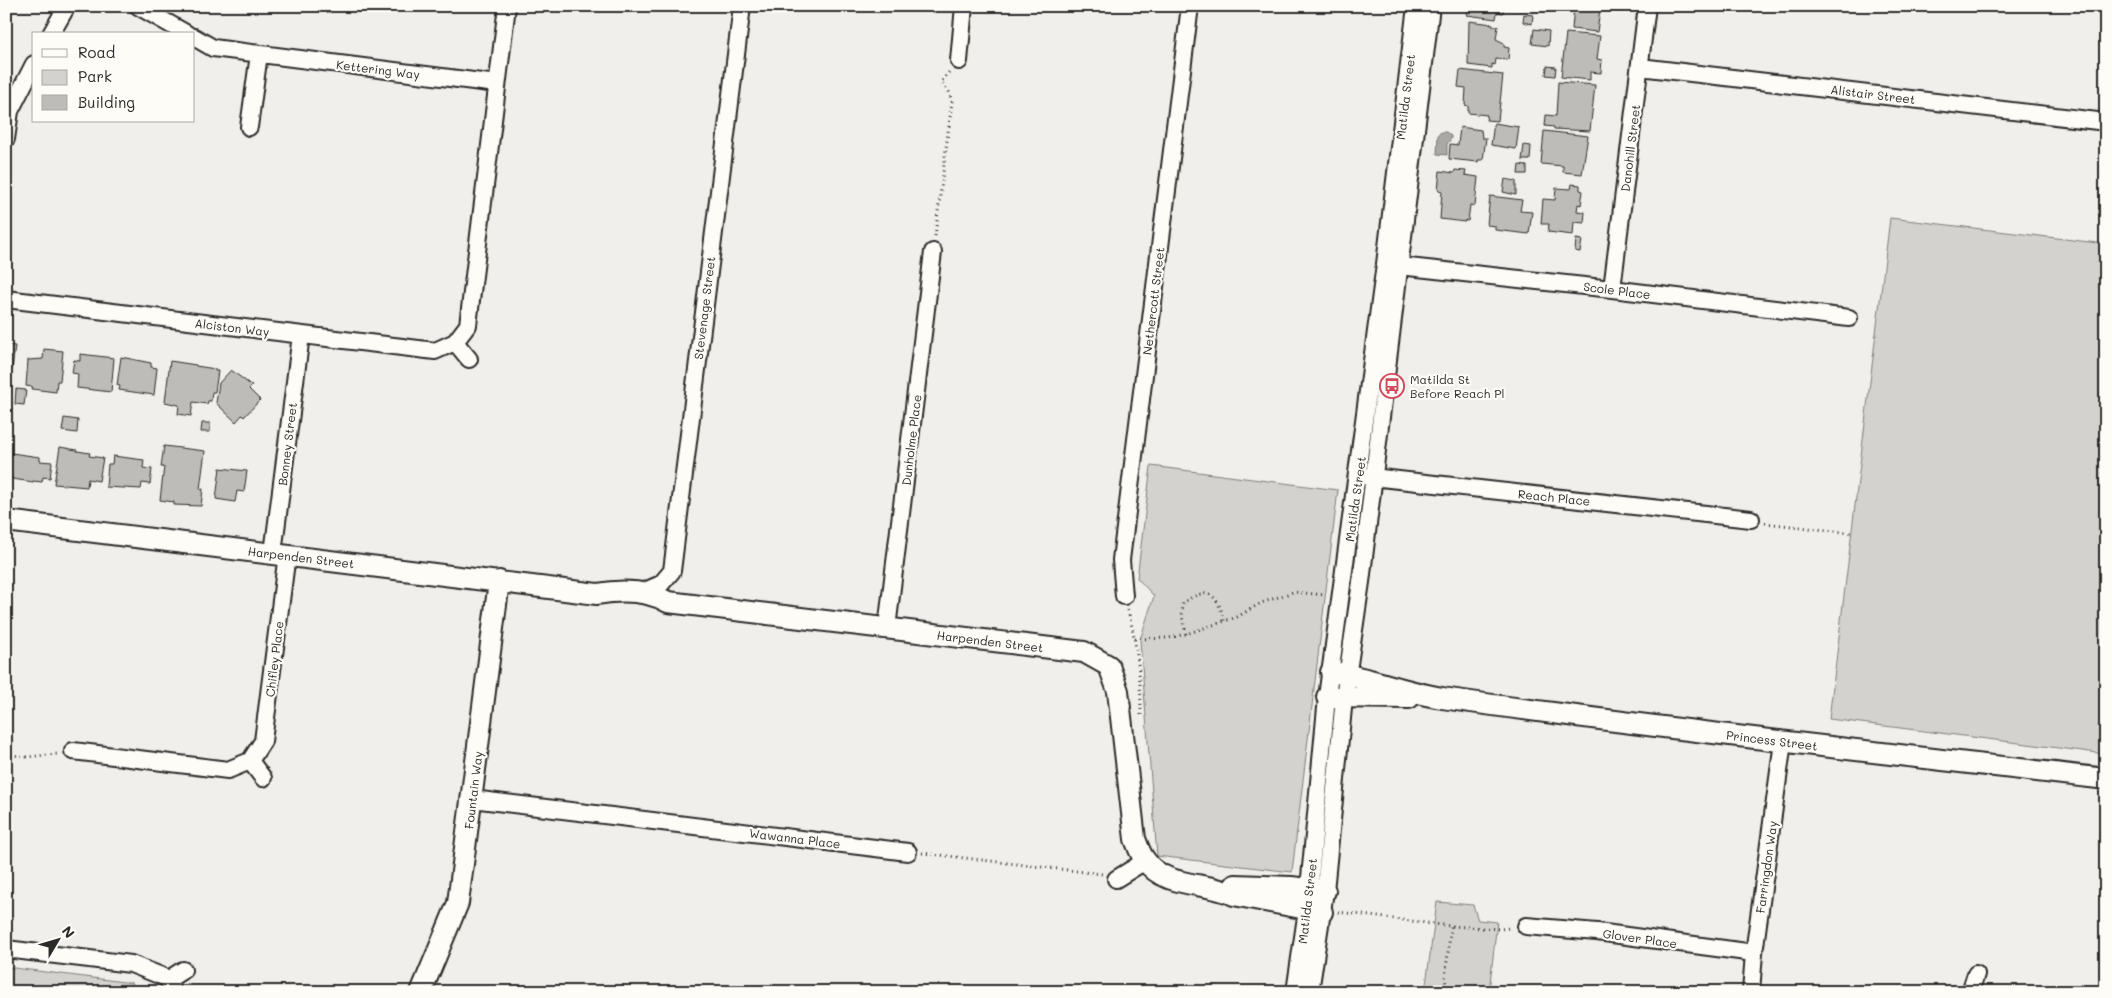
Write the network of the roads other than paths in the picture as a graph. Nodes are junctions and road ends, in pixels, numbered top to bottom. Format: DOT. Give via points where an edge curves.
graph roads {
  1 [pos="67,6"];
  2 [pos="138,6"];
  3 [pos="507,6"];
  4 [pos="742,6"];
  5 [pos="964,6"];
  6 [pos="1190,6"];
  7 [pos="1416,6"];
  8 [pos="1431,6"];
  9 [pos="1647,6"];
  10 [pos="52,32"];
  11 [pos="184,32"];
  12 [pos="195,38"];
  13 [pos="259,54"];
  14 [pos="959,61"];
  15 [pos="1640,67"];
  16 [pos="32,68"];
  17 [pos="497,84"];
  18 [pos="8,111"];
  19 [pos="2106,122"];
  20 [pos="249,127"];
  21 [pos="6,140"];
  22 [pos="934,252"];
  23 [pos="1393,265"];
  24 [pos="1612,289"];
  25 [pos="6,299"];
  26 [pos="1849,318"];
  27 [pos="301,335"];
  28 [pos="455,342"];
  29 [pos="469,360"];
  30 [pos="1366,476"];
  31 [pos="1751,519"];
  32 [pos="6,521"];
  33 [pos="280,554"];
  34 [pos="499,581"];
  35 [pos="640,593"];
  36 [pos="596,594"];
  37 [pos="1124,596"];
  38 [pos="668,602"];
  39 [pos="887,628"];
  40 [pos="1339,673"];
  41 [pos="1336,697"];
  42 [pos="1439,697"];
  43 [pos="1783,742"];
  44 [pos="73,751"];
  45 [pos="250,761"];
  46 [pos="263,778"];
  47 [pos="2106,779"];
  48 [pos="472,799"];
  49 [pos="908,852"];
  50 [pos="1145,861"];
  51 [pos="1116,879"];
  52 [pos="1317,902"];
  53 [pos="1526,926"];
  54 [pos="6,949"];
  55 [pos="1754,953"];
  56 [pos="183,970"];
  57 [pos="1976,974"];
  58 [pos="170,985"];
  59 [pos="422,992"];
  60 [pos="1295,992"];
  61 [pos="1310,992"];
  62 [pos="1751,992"];
  63 [pos="1970,992"];
  1 -- 10 [label="street"];
  2 -- 11 [label="street"];
  3 -- 17 [label="street"];
  4 -- 35 [label="street, Stevenage Street" via="672,571 661,584"];
  5 -- 14 [label="street"];
  6 -- 37 [label="street, Nethercott Street" via="1121,560"];
  7 -- 23 [label="street, Matilda Street"];
  8 -- 23 [label="street, Matilda Street"];
  9 -- 15 [label="street, Danohill Street"];
  12 -- 13 [label="street, Kettering Way" via="213,48"];
  13 -- 17 [label="street, Kettering Way"];
  13 -- 20 [label="street"];
  15 -- 19 [label="street, Alistair Street"];
  15 -- 24 [label="street, Danohill Street"];
  16 -- 18 [label="street"];
  17 -- 28 [label="street" via="468,325"];
  18 -- 21 [label="street"];
  22 -- 39 [label="street, Dunholme Place"];
  23 -- 24 [label="street, Scole Place"];
  23 -- 30 [label="street, Matilda Street"];
  24 -- 26 [label="street, Scole Place"];
  25 -- 27 [label="street, Alciston Way"];
  27 -- 28 [label="street, Alciston Way" via="435,351"];
  27 -- 33 [label="street, Bonney Street"];
  28 -- 29 [label="street"];
  30 -- 31 [label="street, Reach Place"];
  30 -- 40 [label="street, Matilda Street"];
  32 -- 33 [label="street, Harpenden Street"];
  33 -- 34 [label="street, Harpenden Street"];
  33 -- 45 [label="street, Chifley Place" via="263,742"];
  34 -- 36 [label="street, Harpenden Street"];
  34 -- 48 [label="street, Fountain Way"];
  35 -- 36 [label="street, Harpenden Street" via="614,591"];
  35 -- 38 [label="street, Harpenden Street" via="656,595"];
  36 -- 38 [label="street, Harpenden Street" via="612,602 656,607"];
  38 -- 39 [label="street, Harpenden Street"];
  39 -- 50 [label="street, Harpenden Street" via="1084,652 1109,666 1118,691 1134,839"];
  40 -- 41 [label="street, Matilda Street"];
  40 -- 42 [label="street, Princess Street"];
  41 -- 42 [label="street, Princess Street"];
  41 -- 52 [label="street, Matilda Street"];
  42 -- 43 [label="street, Princess Street"];
  43 -- 47 [label="street, Princess Street"];
  43 -- 55 [label="street, Farringdon Way"];
  44 -- 45 [label="street" via="228,770"];
  45 -- 46 [label="street"];
  48 -- 49 [label="street, Wawanna Place"];
  48 -- 59 [label="street, Fountain Way" via="458,903"];
  50 -- 51 [label="street"];
  50 -- 52 [label="street, Harpenden Street" via="1161,874 1183,883 1220,888 1234,895"];
  52 -- 60 [label="street, Matilda Street"];
  52 -- 61 [label="street, Matilda Street"];
  53 -- 55 [label="street, Glover Place"];
  54 -- 58 [label="street" via="131,964"];
  55 -- 62 [label="street, Farringdon Way"];
  56 -- 58 [label="street"];
  57 -- 63 [label="street"];
}
